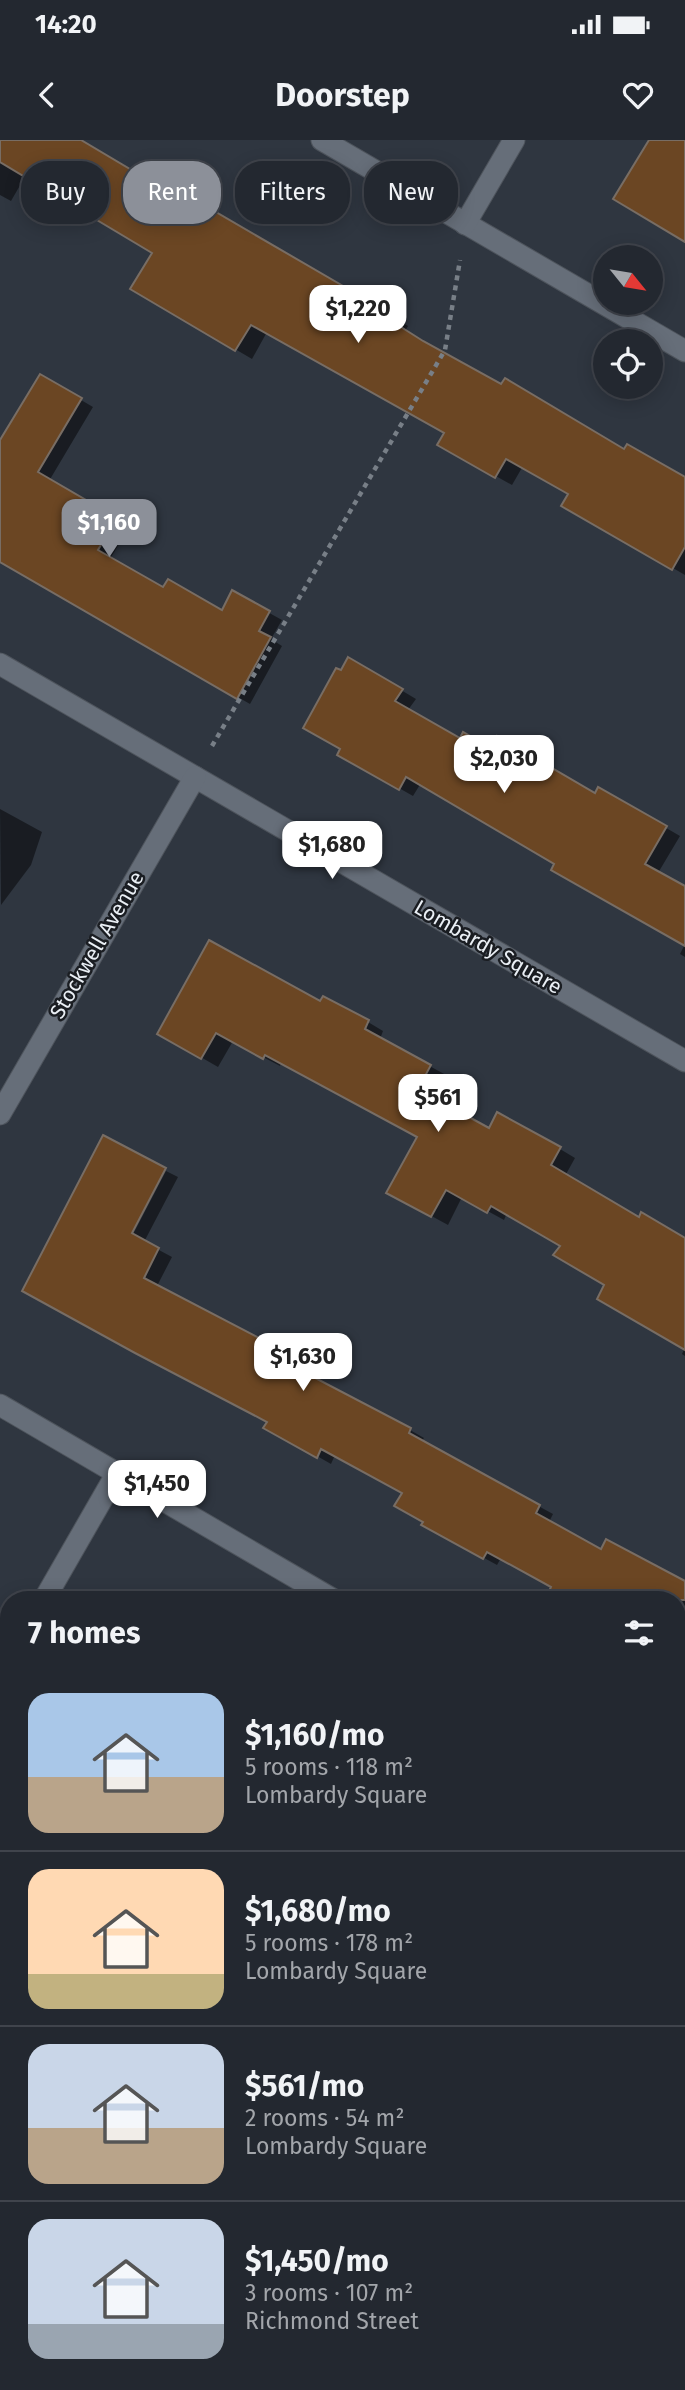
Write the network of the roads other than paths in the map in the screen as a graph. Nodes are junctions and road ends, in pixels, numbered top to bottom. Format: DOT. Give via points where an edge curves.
graph roads {
  1 [pos="322,140"];
  2 [pos="514,140"];
  3 [pos="466,224"];
  4 [pos="685,351"];
  5 [pos="0,664"];
  6 [pos="195,777"];
  7 [pos="685,1061"];
  8 [pos="0,1114"];
  9 [pos="0,1405"];
  10 [pos="117,1473"];
  11 [pos="49,1591"];
  12 [pos="319,1591"];
  1 -- 3 [label="street"];
  2 -- 3 [label="street"];
  3 -- 4 [label="street"];
  5 -- 6 [label="street, Lombardy Square"];
  6 -- 7 [label="street, Lombardy Square"];
  6 -- 8 [label="street, Stockwell Avenue"];
  9 -- 10 [label="street"];
  10 -- 11 [label="street"];
  10 -- 12 [label="street"];
}
